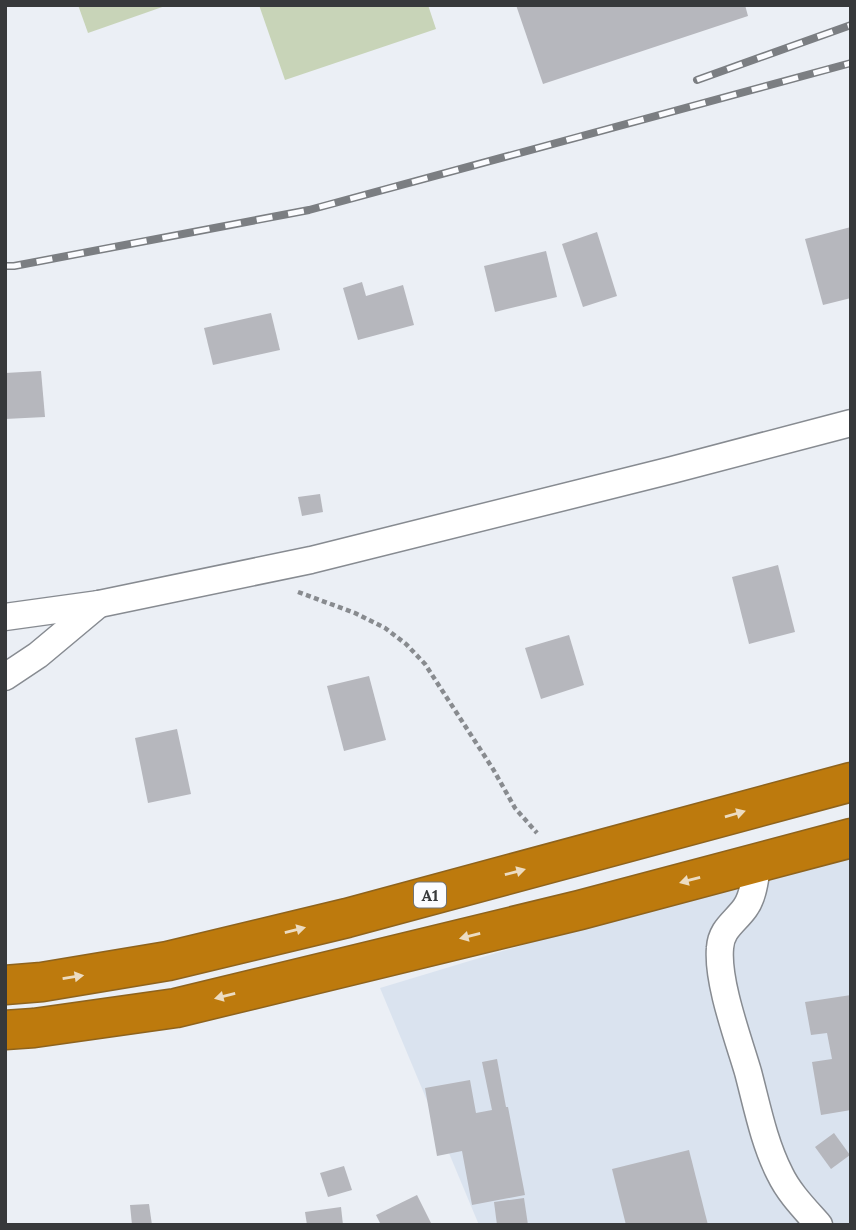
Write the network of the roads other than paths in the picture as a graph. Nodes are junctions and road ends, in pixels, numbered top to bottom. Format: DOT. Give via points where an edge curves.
graph roads {
  1 [pos="851,423"];
  2 [pos="99,604"];
  3 [pos="5,617"];
  4 [pos="5,677"];
  5 [pos="851,782"];
  6 [pos="851,838"];
  7 [pos="758,862"];
  8 [pos="5,985"];
  9 [pos="5,1030"];
  10 [pos="819,1225"];
  1 -- 2 [label="street" via="310,560"];
  2 -- 3 [label="street"];
  2 -- 4 [label="street"];
  8 -- 5 [label="highway, A1, one-way" via="168,961 346,918"];
  6 -- 7 [label="highway"];
  7 -- 9 [label="highway, one-way" via="177,1008"];
  7 -- 10 [label="street" via="746,907 724,931 720,965 768,1144 780,1175"];
}
